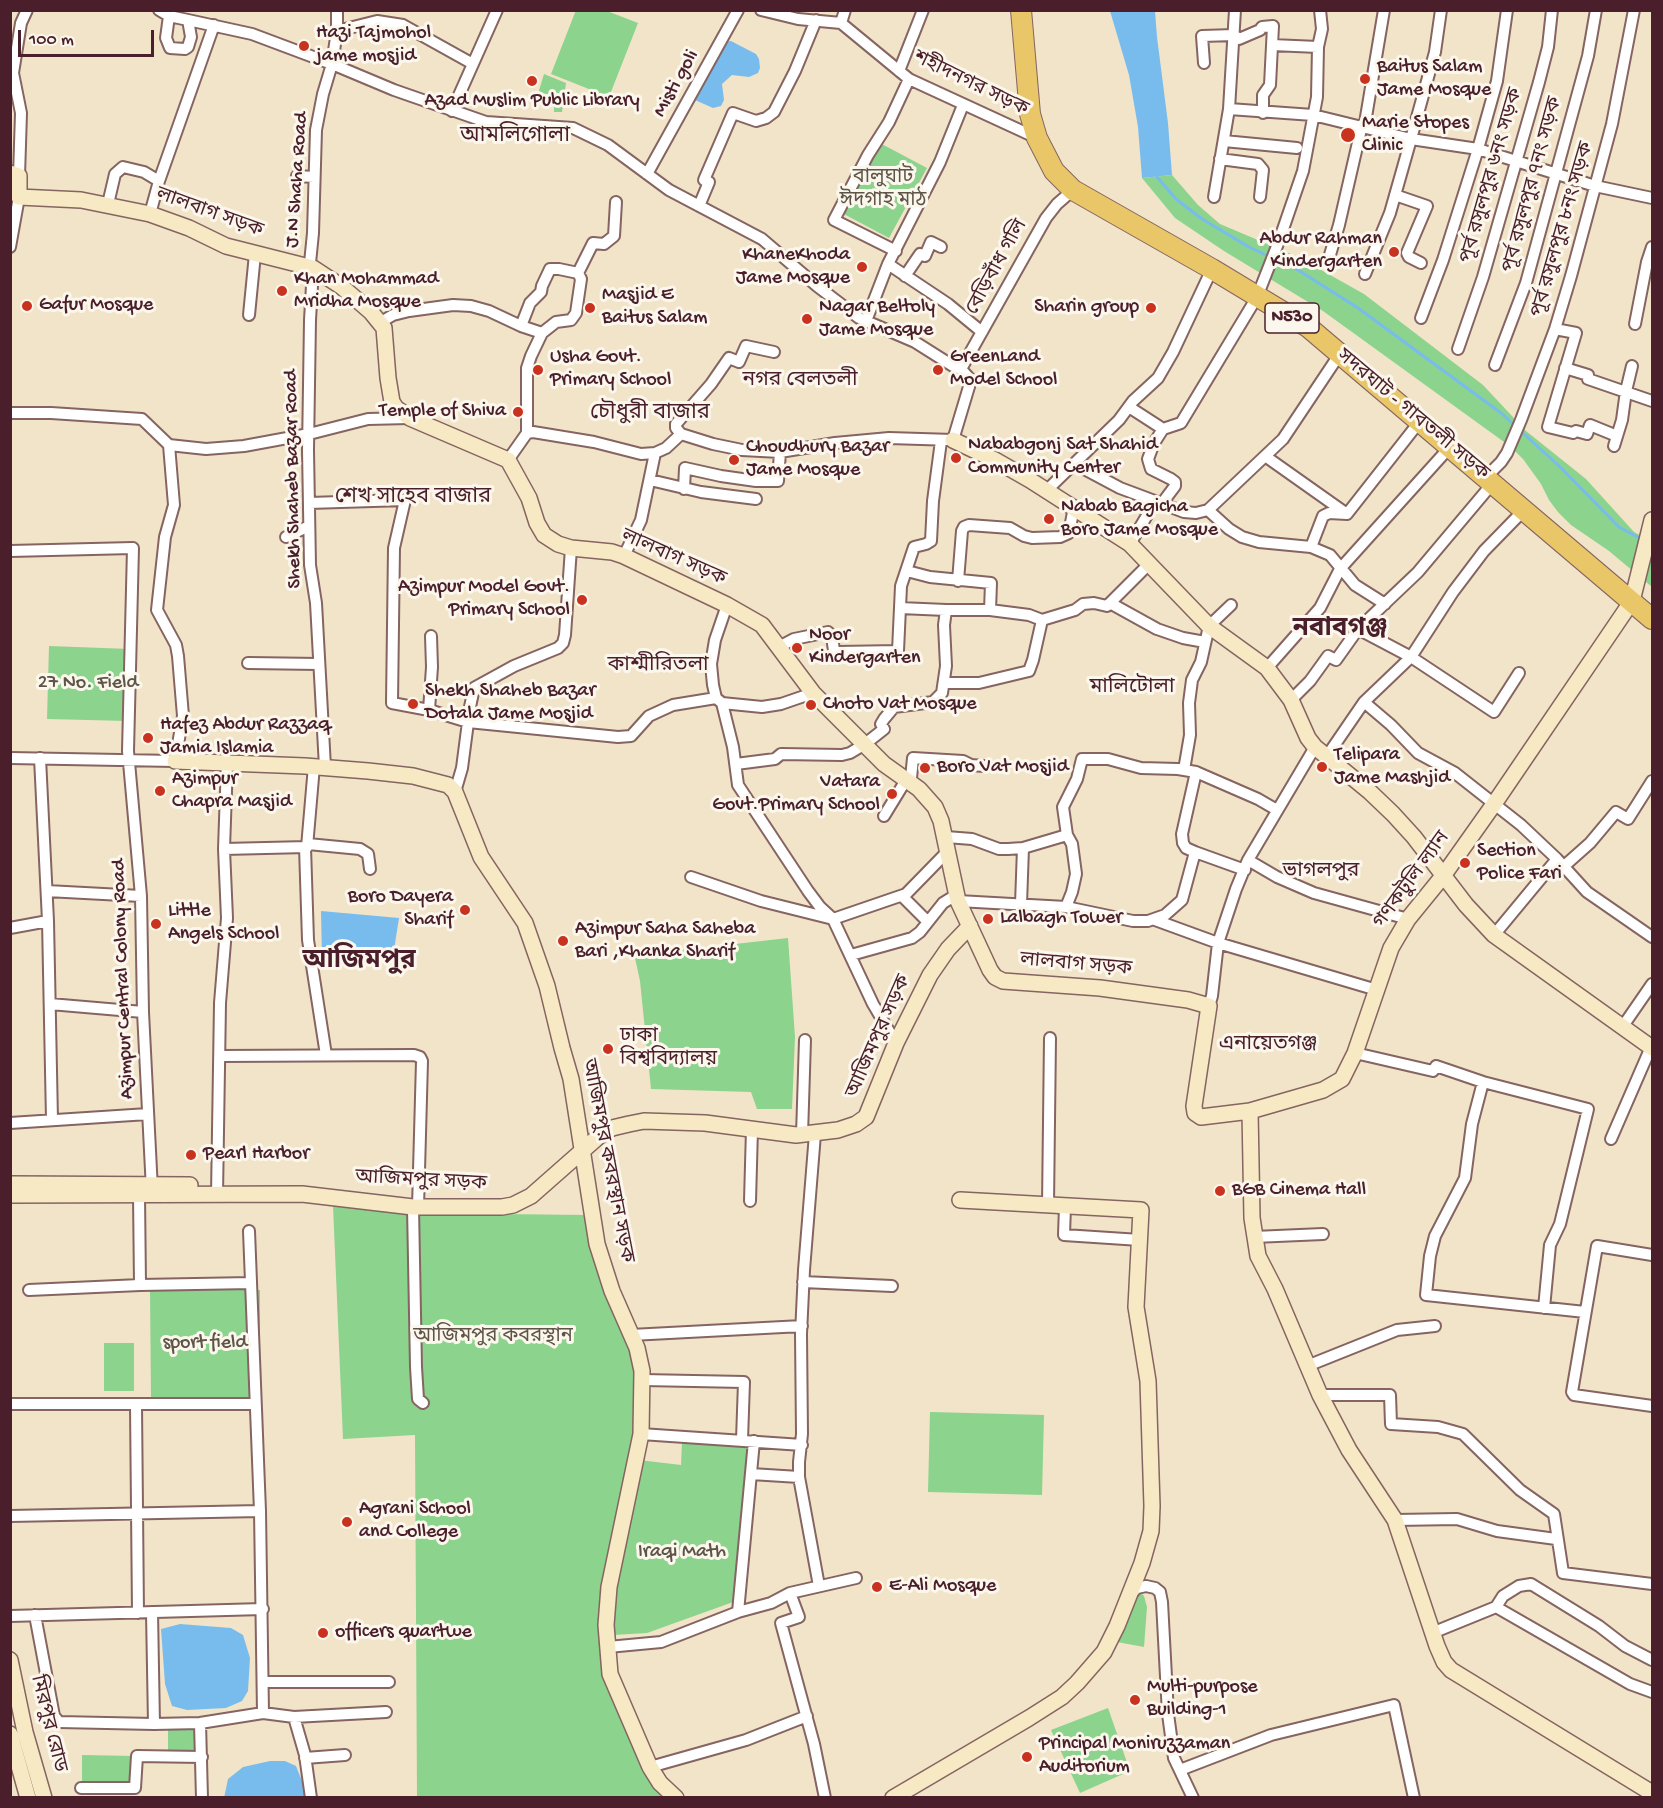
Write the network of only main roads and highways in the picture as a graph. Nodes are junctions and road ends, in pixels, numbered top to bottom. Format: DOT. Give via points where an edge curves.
graph roads {
  1 [pos="1021,10"];
  2 [pos="1653,619"];
  1 -- 2 [label="highway, সদরঘাট - গাবতলী সড়ক / N530" via="1030,114 1036,138 1054,171 1073,190 1259,292 1308,327 1524,510 1634,592"];
}
